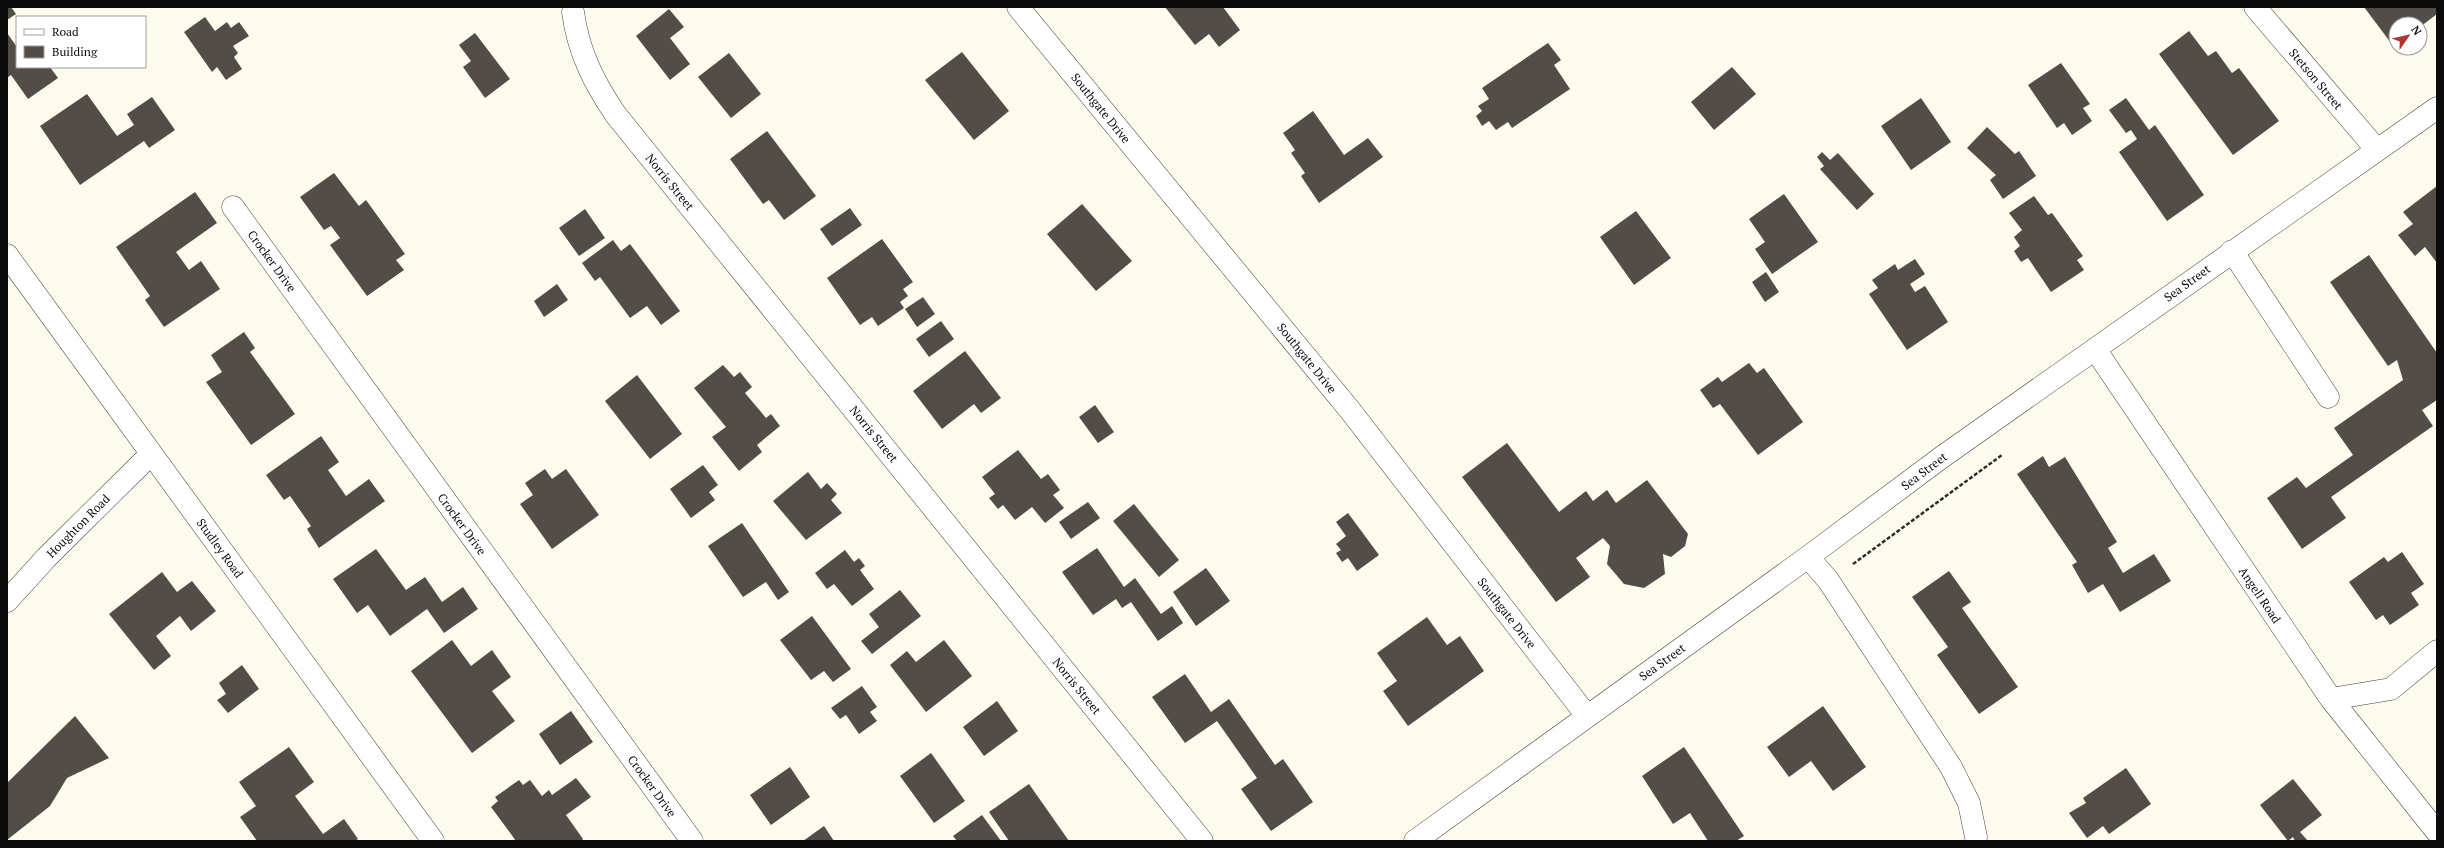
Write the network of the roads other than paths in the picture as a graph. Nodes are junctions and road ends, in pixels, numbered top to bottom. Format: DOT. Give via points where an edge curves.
graph roads {
  1 [pos="1018,7"];
  2 [pos="2255,7"];
  3 [pos="573,12"];
  4 [pos="2437,108"];
  5 [pos="2377,150"];
  6 [pos="233,206"];
  7 [pos="2232,252"];
  8 [pos="7,255"];
  9 [pos="2095,349"];
  10 [pos="2328,397"];
  11 [pos="151,454"];
  12 [pos="1808,557"];
  13 [pos="7,601"];
  14 [pos="2437,651"];
  15 [pos="2331,699"];
  16 [pos="1588,716"];
  17 [pos="2437,832"];
  18 [pos="1976,836"];
  19 [pos="433,841"];
  20 [pos="692,841"];
  21 [pos="1202,841"];
  22 [pos="1415,841"];
  1 -- 16 [label="street, Southgate Drive" via="1349,409"];
  2 -- 5 [label="street, Stetson Street"];
  3 -- 21 [label="street, Norris Street" via="584,60 597,87 616,114"];
  4 -- 5 [label="street, Sea Street"];
  5 -- 7 [label="street, Sea Street"];
  6 -- 20 [label="street, Crocker Drive"];
  7 -- 9 [label="street, Sea Street"];
  7 -- 10 [label="street"];
  8 -- 11 [label="street, Studley Road"];
  9 -- 12 [label="street, Sea Street" via="1942,457"];
  9 -- 15 [label="street, Angell Road"];
  11 -- 13 [label="street, Houghton Road" via="47,557"];
  11 -- 19 [label="street, Studley Road"];
  12 -- 16 [label="street, Sea Street"];
  12 -- 18 [label="street" via="1828,580 1951,767 1969,803"];
  14 -- 15 [label="street" via="2391,689"];
  15 -- 17 [label="street, Angell Road"];
  16 -- 22 [label="street, Sea Street"];
}
